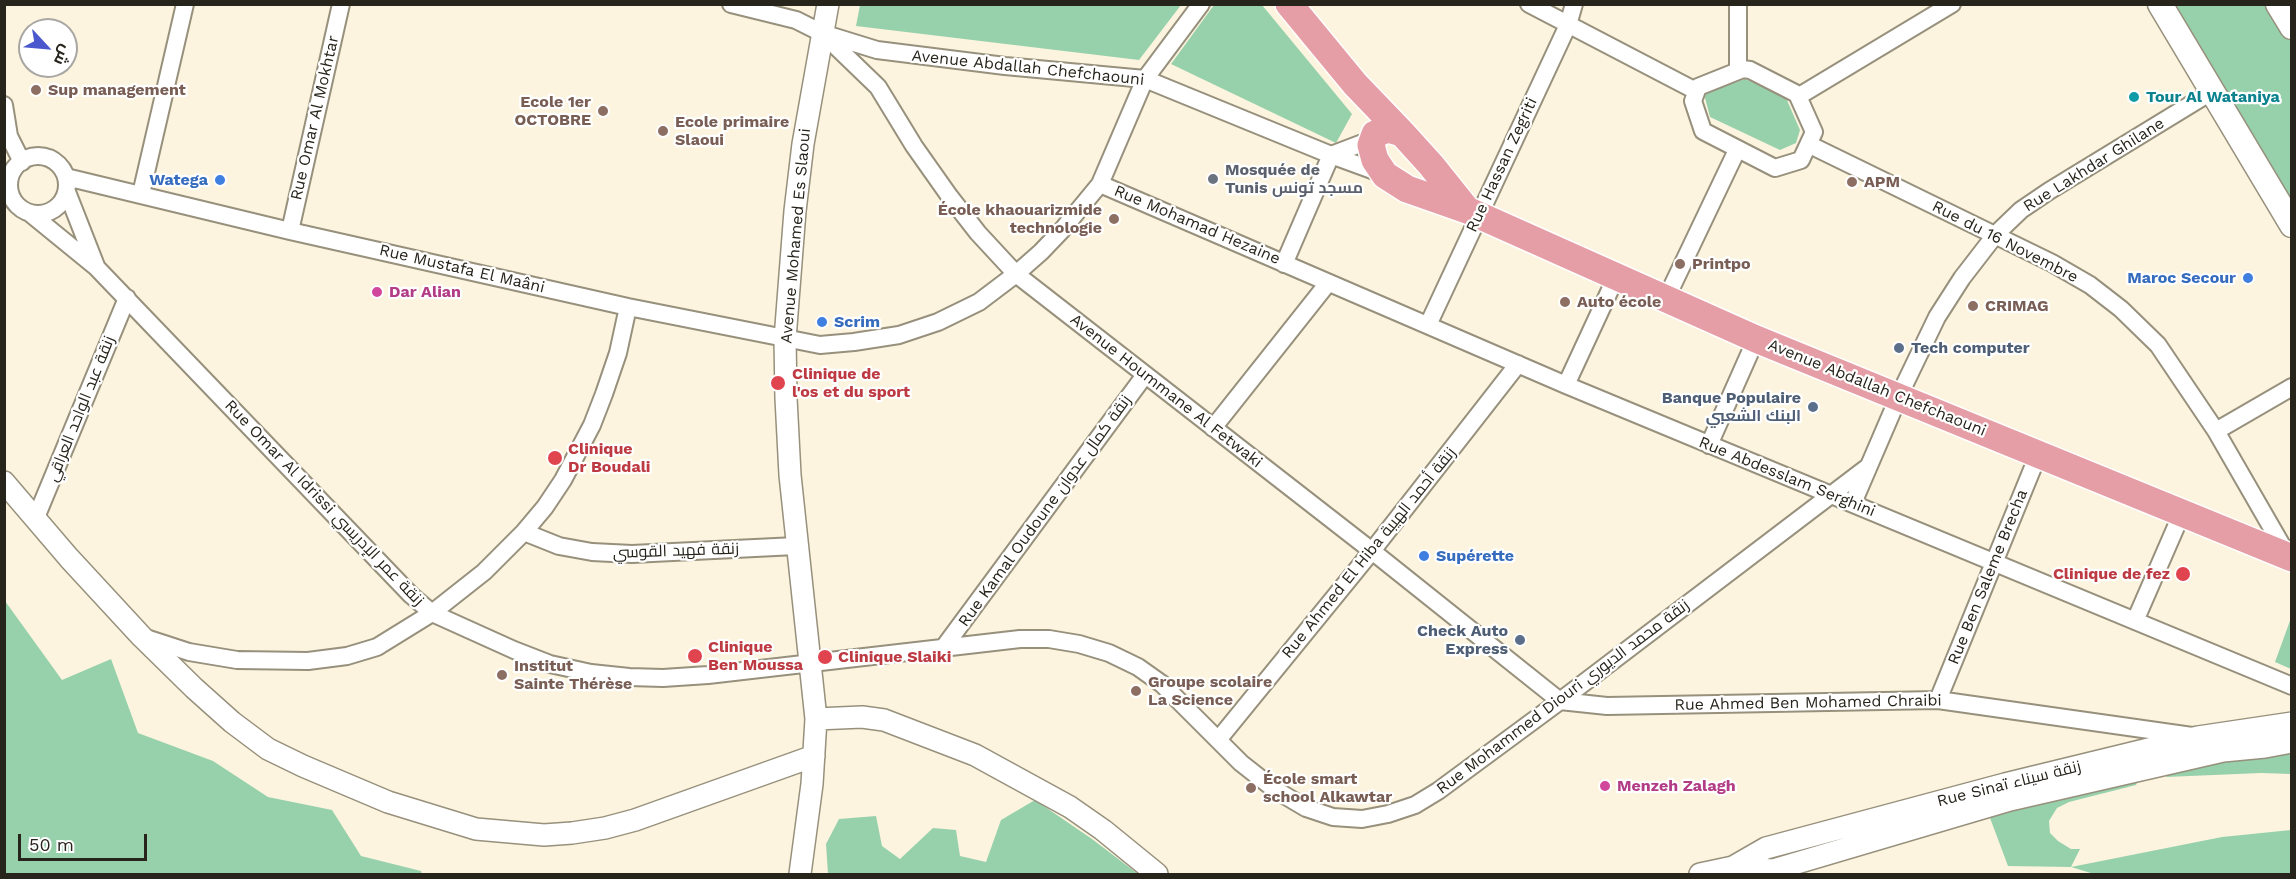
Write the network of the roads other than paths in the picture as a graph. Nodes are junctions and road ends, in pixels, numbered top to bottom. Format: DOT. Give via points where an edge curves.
graph roads {
  1 [pos="185,4"];
  2 [pos="341,4"];
  3 [pos="730,4"];
  4 [pos="828,4"];
  5 [pos="1201,4"];
  6 [pos="1289,4"];
  7 [pos="1528,4"];
  8 [pos="1574,4"];
  9 [pos="1738,4"];
  10 [pos="1952,4"];
  11 [pos="2160,4"];
  12 [pos="2278,4"];
  13 [pos="1568,25"];
  14 [pos="2292,27"];
  15 [pos="822,33"];
  16 [pos="1738,70"];
  17 [pos="1145,79"];
  18 [pos="1355,84"];
  19 [pos="1696,91"];
  20 [pos="2211,92"];
  21 [pos="1799,96"];
  22 [pos="4,105"];
  23 [pos="1402,134"];
  24 [pos="1374,136"];
  25 [pos="1809,145"];
  26 [pos="1737,150"];
  27 [pos="1331,155"];
  28 [pos="15,163"];
  29 [pos="1386,175"];
  30 [pos="1430,183"];
  31 [pos="66,184"];
  32 [pos="1100,184"];
  33 [pos="141,194"];
  34 [pos="9,198"];
  35 [pos="1473,213"];
  36 [pos="31,214"];
  37 [pos="2292,225"];
  38 [pos="290,231"];
  39 [pos="1996,234"];
  40 [pos="1284,264"];
  41 [pos="96,267"];
  42 [pos="1016,274"];
  43 [pos="1616,277"];
  44 [pos="1328,283"];
  45 [pos="127,298"];
  46 [pos="1666,299"];
  47 [pos="628,307"];
  48 [pos="1428,325"];
  49 [pos="785,339"];
  50 [pos="1756,339"];
  51 [pos="1518,364"];
  52 [pos="1145,375"];
  53 [pos="1566,385"];
  54 [pos="2292,387"];
  55 [pos="1899,396"];
  56 [pos="1213,428"];
  57 [pos="2216,431"];
  58 [pos="1709,445"];
  59 [pos="2038,455"];
  60 [pos="1869,466"];
  61 [pos="4,482"];
  62 [pos="1832,495"];
  63 [pos="1853,503"];
  64 [pos="2182,513"];
  65 [pos="35,520"];
  66 [pos="524,532"];
  67 [pos="796,546"];
  68 [pos="1372,551"];
  69 [pos="2290,557"];
  70 [pos="1993,562"];
  71 [pos="432,613"];
  72 [pos="2135,621"];
  73 [pos="142,636"];
  74 [pos="944,647"];
  75 [pos="810,664"];
  76 [pos="2292,686"];
  77 [pos="1938,700"];
  78 [pos="1560,701"];
  79 [pos="816,719"];
  80 [pos="2292,723"];
  81 [pos="2198,737"];
  82 [pos="1218,740"];
  83 [pos="2292,742"];
  84 [pos="814,756"];
  85 [pos="1734,867"];
  86 [pos="800,874"];
  87 [pos="1157,874"];
  88 [pos="1700,874"];
  1 -- 33 [label="street"];
  2 -- 38 [label="street, Rue Omar Al Mokhtar"];
  3 -- 15 [label="street" via="796,20"];
  4 -- 15 [label="street, Avenue Mohamed Es Slaoui"];
  5 -- 17 [label="street, Rue Mustafa El Maâni"];
  6 -- 18 [label="main road"];
  7 -- 13 [label="street"];
  8 -- 13 [label="street, Rue Hassan Zegriti"];
  9 -- 16 [label="street"];
  10 -- 21 [label="street"];
  11 -- 20 [label="main road"];
  12 -- 14 [label="main road"];
  13 -- 19 [label="street"];
  13 -- 35 [label="street, Rue Hassan Zegriti"];
  15 -- 17 [label="street, Avenue Abdallah Chefchaouni" via="877,50"];
  15 -- 42 [label="street, Avenue Hoummane Al Fetwaki" via="878,87 950,198"];
  15 -- 49 [label="street, Avenue Mohamed Es Slaoui" via="803,144"];
  16 -- 19 [label="street" via="1701,84"];
  16 -- 21 [label="street" via="1750,70"];
  17 -- 27 [label="street, Avenue Abdallah Chefchaouni"];
  17 -- 32 [label="street, Rue Mustafa El Maâni"];
  18 -- 23 [label="main road"];
  18 -- 24 [label="main road"];
  19 -- 26 [label="street" via="1693,101 1703,131"];
  20 -- 37 [label="main road"];
  20 -- 39 [label="street, Rue Lakhdar Ghilane" via="2049,191"];
  21 -- 25 [label="street" via="1814,132"];
  22 -- 28 [label="street"];
  23 -- 24 [label="main road" via="1389,129"];
  23 -- 30 [label="main road"];
  24 -- 27 [label="street"];
  24 -- 29 [label="main road" via="1372,152"];
  25 -- 26 [label="street" via="1801,160 1778,168"];
  25 -- 39 [label="street, Rue du 16 Novembre"];
  26 -- 46 [label="street"];
  27 -- 29 [label="street, Avenue Abdallah Chefchaouni"];
  27 -- 40 [label="street, Rue Mohamad Hezaine"];
  28 -- 31 [label="street" via="34,157 48,158 60,165"];
  28 -- 34 [label="street"];
  29 -- 30 [label="main road, Avenue Abdallah Chefchaouni" via="1407,189"];
  30 -- 35 [label="main road, Avenue Abdallah Chefchaouni"];
  31 -- 33 [label="street, Rue Mustafa El Maâni"];
  31 -- 36 [label="street" via="64,199 53,210"];
  31 -- 41 [label="street, Rue Omar Al Idrissi زنقة عمر الإدريسي"];
  32 -- 40 [label="street, Rue Mohamad Hezaine"];
  32 -- 42 [label="street, Rue Mustafa El Maâni" via="1062,231"];
  33 -- 38 [label="street, Rue Mustafa El Maâni"];
  34 -- 36 [label="street"];
  35 -- 43 [label="main road, Avenue Abdallah Chefchaouni"];
  35 -- 48 [label="street, Rue Hassan Zegriti"];
  36 -- 41 [label="street, Rue Omar Al Idrissi زنقة عمر الإدريسي"];
  38 -- 47 [label="street, Rue Mustafa El Maâni"];
  39 -- 55 [label="street, Rue Lakhdar Ghilane" via="1937,317"];
  39 -- 57 [label="street, Rue du 16 Novembre" via="2090,285 2121,309 2158,345"];
  40 -- 44 [label="street, Rue Abdesslam Serghini"];
  41 -- 45 [label="street, Rue Omar Al Idrissi زنقة عمر الإدريسي"];
  42 -- 49 [label="street, Rue Mustafa El Maâni" via="979,302 899,335 820,345"];
  42 -- 52 [label="street, Avenue Hoummane Al Fetwaki"];
  43 -- 46 [label="main road, Avenue Abdallah Chefchaouni"];
  43 -- 53 [label="street"];
  44 -- 48 [label="street, Rue Abdesslam Serghini"];
  44 -- 56 [label="street"];
  45 -- 65 [label="street, زنقة عبد الواحد العراقي"];
  45 -- 71 [label="street, Rue Omar Al Idrissi زنقة عمر الإدريسي"];
  46 -- 50 [label="main road, Avenue Abdallah Chefchaouni"];
  47 -- 49 [label="street, Rue Mustafa El Maâni"];
  47 -- 66 [label="street" via="618,353 592,425 563,480"];
  48 -- 51 [label="street, Rue Abdesslam Serghini"];
  49 -- 67 [label="street, Avenue Mohamed Es Slaoui"];
  50 -- 55 [label="main road, Avenue Abdallah Chefchaouni"];
  50 -- 58 [label="street"];
  51 -- 53 [label="street, Rue Abdesslam Serghini"];
  51 -- 68 [label="street, Rue Ahmed El Hiba زنقة أحمد الهيبة"];
  52 -- 56 [label="street, Avenue Hoummane Al Fetwaki"];
  52 -- 74 [label="street, Rue Kamal Oudoune زنقة كمال عدوان"];
  53 -- 58 [label="street, Rue Abdesslam Serghini"];
  54 -- 57 [label="street"];
  55 -- 59 [label="main road, Avenue Abdallah Chefchaouni"];
  55 -- 60 [label="street, Rue Lakhdar Ghilane"];
  56 -- 68 [label="street, Avenue Hoummane Al Fetwaki"];
  57 -- 69 [label="street, Rue du 16 Novembre"];
  58 -- 62 [label="street, Rue Abdesslam Serghini"];
  59 -- 64 [label="main road, Avenue Abdallah Chefchaouni"];
  59 -- 70 [label="street, Rue Ben Saleme Brecha"];
  60 -- 62 [label="street, Rue Mohammed Diouri زنقة محمد الديوري"];
  60 -- 63 [label="street, Rue Lakhdar Ghilane"];
  61 -- 65 [label="street"];
  62 -- 63 [label="street, Rue Abdesslam Serghini"];
  62 -- 78 [label="street, Rue Mohammed Diouri زنقة محمد الديوري"];
  63 -- 70 [label="street, Rue Abdesslam Serghini"];
  64 -- 69 [label="main road, Avenue Abdallah Chefchaouni"];
  64 -- 72 [label="street"];
  65 -- 73 [label="street"];
  66 -- 67 [label="street, زنقة فهيد القوسي" via="559,546 592,552 632,554"];
  66 -- 71 [label="street" via="484,572"];
  67 -- 75 [label="street, Avenue Mohamed Es Slaoui"];
  68 -- 78 [label="street, Avenue Hoummane Al Fetwaki"];
  68 -- 82 [label="street, Rue Ahmed El Hiba زنقة أحمد الهيبة"];
  70 -- 72 [label="street, Rue Abdesslam Serghini"];
  70 -- 77 [label="street, Rue Ben Saleme Brecha"];
  71 -- 73 [label="street" via="377,647 308,662 237,660 189,652"];
  71 -- 75 [label="street, Rue Omar Al Idrissi زنقة عمر الإدريسي" via="523,654 591,673 663,678"];
  72 -- 76 [label="street, Rue Abdesslam Serghini"];
  73 -- 84 [label="street" via="194,688 268,749 388,802 476,829 544,835 605,828 671,809"];
  74 -- 75 [label="street, Rue Mohammed Diouri زنقة محمد الديوري"];
  74 -- 82 [label="street, Rue Mohammed Diouri زنقة محمد الديوري" via="1049,639 1109,653 1162,684"];
  75 -- 79 [label="street, Avenue Mohamed Es Slaoui"];
  77 -- 78 [label="street, Rue Ahmed Ben Mohamed Chraibi" via="1618,706"];
  77 -- 81 [label="street, Rue Ahmed Ben Mohamed Chraibi"];
  78 -- 82 [label="street, Rue Mohammed Diouri زنقة محمد الديوري" via="1470,770 1415,805 1362,819 1333,817 1306,808 1274,789"];
  79 -- 84 [label="street, Avenue Mohamed Es Slaoui"];
  79 -- 87 [label="street" via="884,720 975,755 1070,807"];
  80 -- 81 [label="street, Rue Sinaï زنقة سيناء"];
  81 -- 85 [label="street, Rue Sinaï زنقة سيناء" via="1766,848"];
  83 -- 85 [label="street, Rue Sinaï زنقة سيناء" via="2223,751 2031,795 1773,870"];
  84 -- 86 [label="street, Avenue Mohamed Es Slaoui"];
  85 -- 88 [label="street, Rue Sinaï زنقة سيناء"];
}
